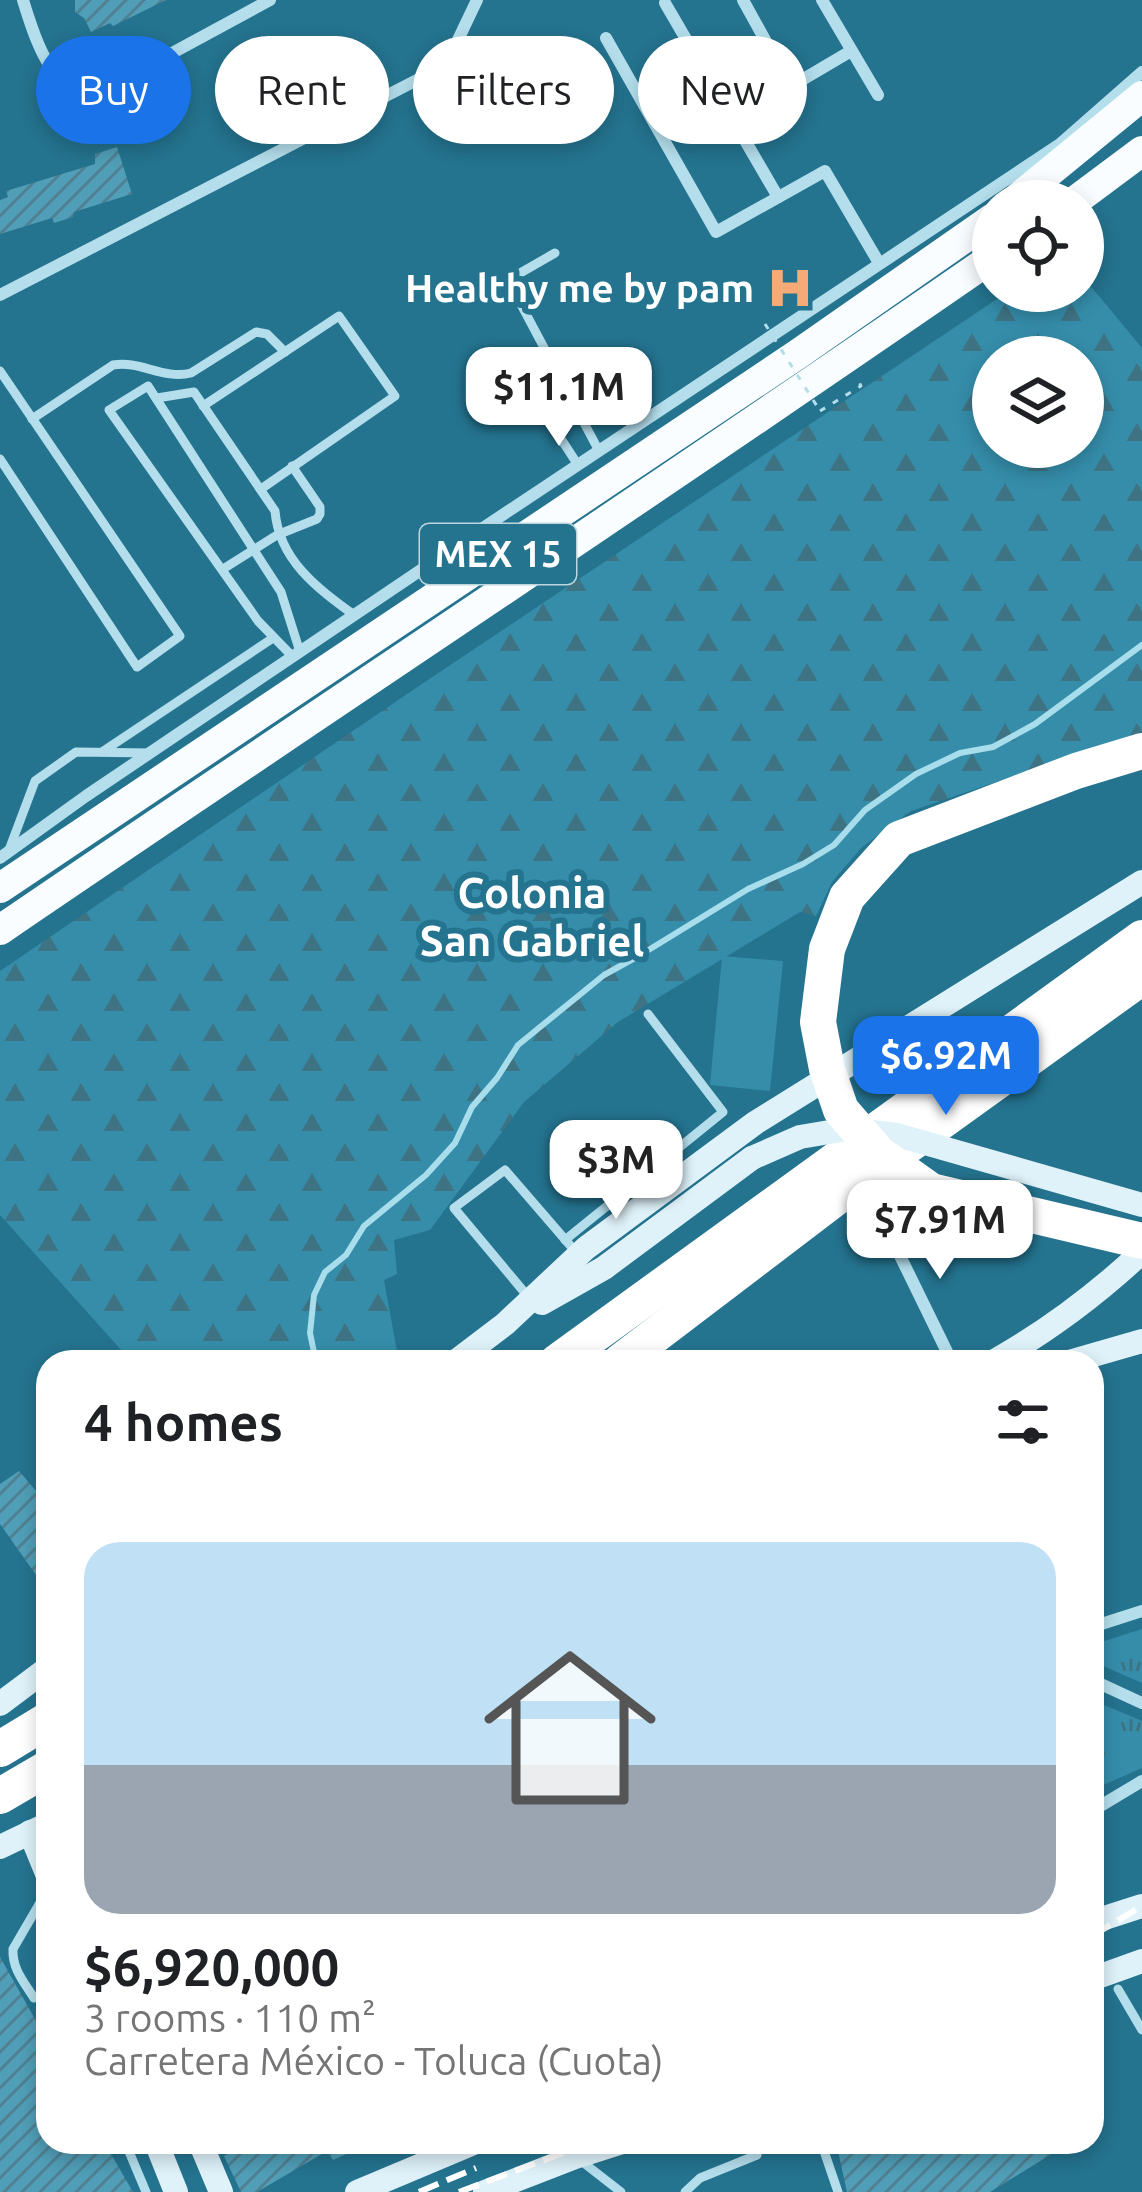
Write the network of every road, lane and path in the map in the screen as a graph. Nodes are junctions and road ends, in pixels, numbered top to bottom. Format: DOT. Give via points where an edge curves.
graph roads {
  1 [pos="23,0"];
  2 [pos="270,0"];
  3 [pos="477,0"];
  4 [pos="743,0"];
  5 [pos="822,0"];
  6 [pos="665,4"];
  7 [pos="684,36"];
  8 [pos="763,36"];
  9 [pos="851,51"];
  10 [pos="614,52"];
  11 [pos="1142,72"];
  12 [pos="807,77"];
  13 [pos="878,95"];
  14 [pos="1142,96"];
  15 [pos="748,144"];
  16 [pos="1142,151"];
  17 [pos="1040,180"];
  18 [pos="1103,180"];
  19 [pos="778,197"];
  20 [pos="972,233"];
  21 [pos="554,253"];
  22 [pos="878,263"];
  23 [pos="972,272"];
  24 [pos="0,296"];
  25 [pos="765,324"];
  26 [pos="285,352"];
  27 [pos="551,364"];
  28 [pos="0,371"];
  29 [pos="861,386"];
  30 [pos="157,398"];
  31 [pos="203,406"];
  32 [pos="32,419"];
  33 [pos="599,451"];
  34 [pos="0,459"];
  35 [pos="578,465"];
  36 [pos="292,466"];
  37 [pos="260,489"];
  38 [pos="277,535"];
  39 [pos="253,549"];
  40 [pos="223,569"];
  41 [pos="354,615"];
  42 [pos="274,638"];
  43 [pos="297,654"];
  44 [pos="1142,751"];
  45 [pos="102,752"];
  46 [pos="151,753"];
  47 [pos="4,855"];
  48 [pos="1142,882"];
  49 [pos="0,888"];
  50 [pos="0,930"];
  51 [pos="1142,938"];
  52 [pos="1142,976"];
  53 [pos="648,1014"];
  54 [pos="649,1187"];
  55 [pos="1142,1205"];
  56 [pos="884,1223"];
  57 [pos="1142,1240"];
  58 [pos="1142,1252"];
  59 [pos="580,1256"];
  60 [pos="534,1303"];
  61 [pos="1142,1341"];
  62 [pos="471,1350"];
  63 [pos="574,1350"];
  64 [pos="636,1350"];
  65 [pos="946,1350"];
  66 [pos="1014,1350"];
  67 [pos="1104,1352"];
  68 [pos="1142,1611"];
  69 [pos="1104,1624"];
  70 [pos="36,1677"];
  71 [pos="1104,1686"];
  72 [pos="1142,1703"];
  73 [pos="0,1704"];
  74 [pos="36,1727"];
  75 [pos="0,1749"];
  76 [pos="36,1776"];
  77 [pos="1142,1781"];
  78 [pos="36,1789"];
  79 [pos="0,1799"];
  80 [pos="1104,1804"];
  81 [pos="36,1829"];
  82 [pos="0,1847"];
  83 [pos="1142,1906"];
  84 [pos="36,1910"];
  85 [pos="1104,1918"];
  86 [pos="1142,1961"];
  87 [pos="1104,1975"];
  88 [pos="1118,1989"];
  89 [pos="34,1998"];
  90 [pos="1142,2030"];
  91 [pos="130,2154"];
  92 [pos="161,2154"];
  93 [pos="205,2154"];
  94 [pos="447,2154"];
  95 [pos="584,2154"];
  96 [pos="824,2154"];
  97 [pos="757,2156"];
  98 [pos="575,2157"];
  99 [pos="146,2192"];
  100 [pos="176,2192"];
  101 [pos="220,2192"];
  102 [pos="356,2192"];
  103 [pos="485,2192"];
  104 [pos="621,2192"];
  105 [pos="685,2192"];
  106 [pos="838,2192"];
  1 -- 2 [label="street" via="61,80 102,91"];
  3 -- 24 [label="street" via="446,65"];
  4 -- 8 [label="street"];
  5 -- 9 [label="street"];
  6 -- 7 [label="street"];
  9 -- 12 [label="street"];
  9 -- 13 [label="street"];
  10 -- 19 [label="street" via="716,232"];
  11 -- 22 [label="street" via="1060,144"];
  14 -- 17 [label="main road"];
  15 -- 19 [label="street"];
  16 -- 18 [label="main road"];
  19 -- 22 [label="street" via="826,171"];
  20 -- 49 [label="main road, MEX 15"];
  21 -- 27 [label="lane" via="508,280"];
  22 -- 33 [label="street"];
  23 -- 50 [label="main road, MEX 15"];
  25 -- 29 [label="path, bridge" via="820,411"];
  26 -- 31 [label="lane"];
  26 -- 32 [label="lane" via="256,332 191,374 112,364"];
  26 -- 36 [label="lane" via="339,316 394,397"];
  27 -- 33 [label="lane"];
  27 -- 35 [label="lane" via="524,382"];
  28 -- 32 [label="lane"];
  30 -- 31 [label="lane" via="194,392"];
  30 -- 39 [label="lane"];
  30 -- 40 [label="lane" via="148,386 109,410"];
  31 -- 37 [label="lane"];
  32 -- 34 [label="lane" via="179,636 136,668"];
  33 -- 35 [label="street"];
  35 -- 41 [label="street"];
  36 -- 37 [label="lane"];
  36 -- 38 [label="lane" via="320,514"];
  37 -- 38 [label="lane" via="275,511"];
  38 -- 39 [label="lane"];
  38 -- 41 [label="lane" via="311,584"];
  39 -- 40 [label="lane"];
  39 -- 43 [label="lane" via="285,600"];
  40 -- 42 [label="lane"];
  41 -- 43 [label="street"];
  42 -- 43 [label="lane"];
  42 -- 45 [label="lane"];
  43 -- 46 [label="street"];
  44 -- 57 [label="highway, bridge" via="899,839 847,897 827,949 818,1022 841,1110 879,1154 931,1191"];
  45 -- 46 [label="lane"];
  45 -- 47 [label="lane" via="76,752 34,781"];
  46 -- 47 [label="street"];
  48 -- 54 [label="main road"];
  51 -- 63 [label="highway"];
  52 -- 64 [label="highway"];
  53 -- 54 [label="lane" via="723,1112"];
  54 -- 59 [label="main road"];
  55 -- 59 [label="main road, bridge" via="897,1136 847,1130 800,1137 752,1158"];
  56 -- 65 [label="street"];
  58 -- 66 [label="main road"];
  59 -- 60 [label="main road"];
  59 -- 60 [label="lane" via="505,1170 454,1208"];
  60 -- 62 [label="main road"];
  61 -- 67 [label="main road"];
  68 -- 69 [label="street"];
  70 -- 73 [label="main road"];
  71 -- 72 [label="street"];
  74 -- 75 [label="highway"];
  76 -- 79 [label="highway"];
  77 -- 80 [label="street"];
  78 -- 79 [label="highway"];
  81 -- 82 [label="main road"];
  83 -- 85 [label="main road"];
  84 -- 89 [label="lane" via="13,1960"];
  86 -- 87 [label="main road"];
  88 -- 90 [label="lane"];
  91 -- 99 [label="lane"];
  92 -- 100 [label="main road"];
  93 -- 101 [label="main road"];
  94 -- 102 [label="main road"];
  95 -- 98 [label="main road"];
  96 -- 106 [label="lane"];
  97 -- 105 [label="lane"];
  98 -- 103 [label="main road"];
  98 -- 104 [label="lane"];
}
